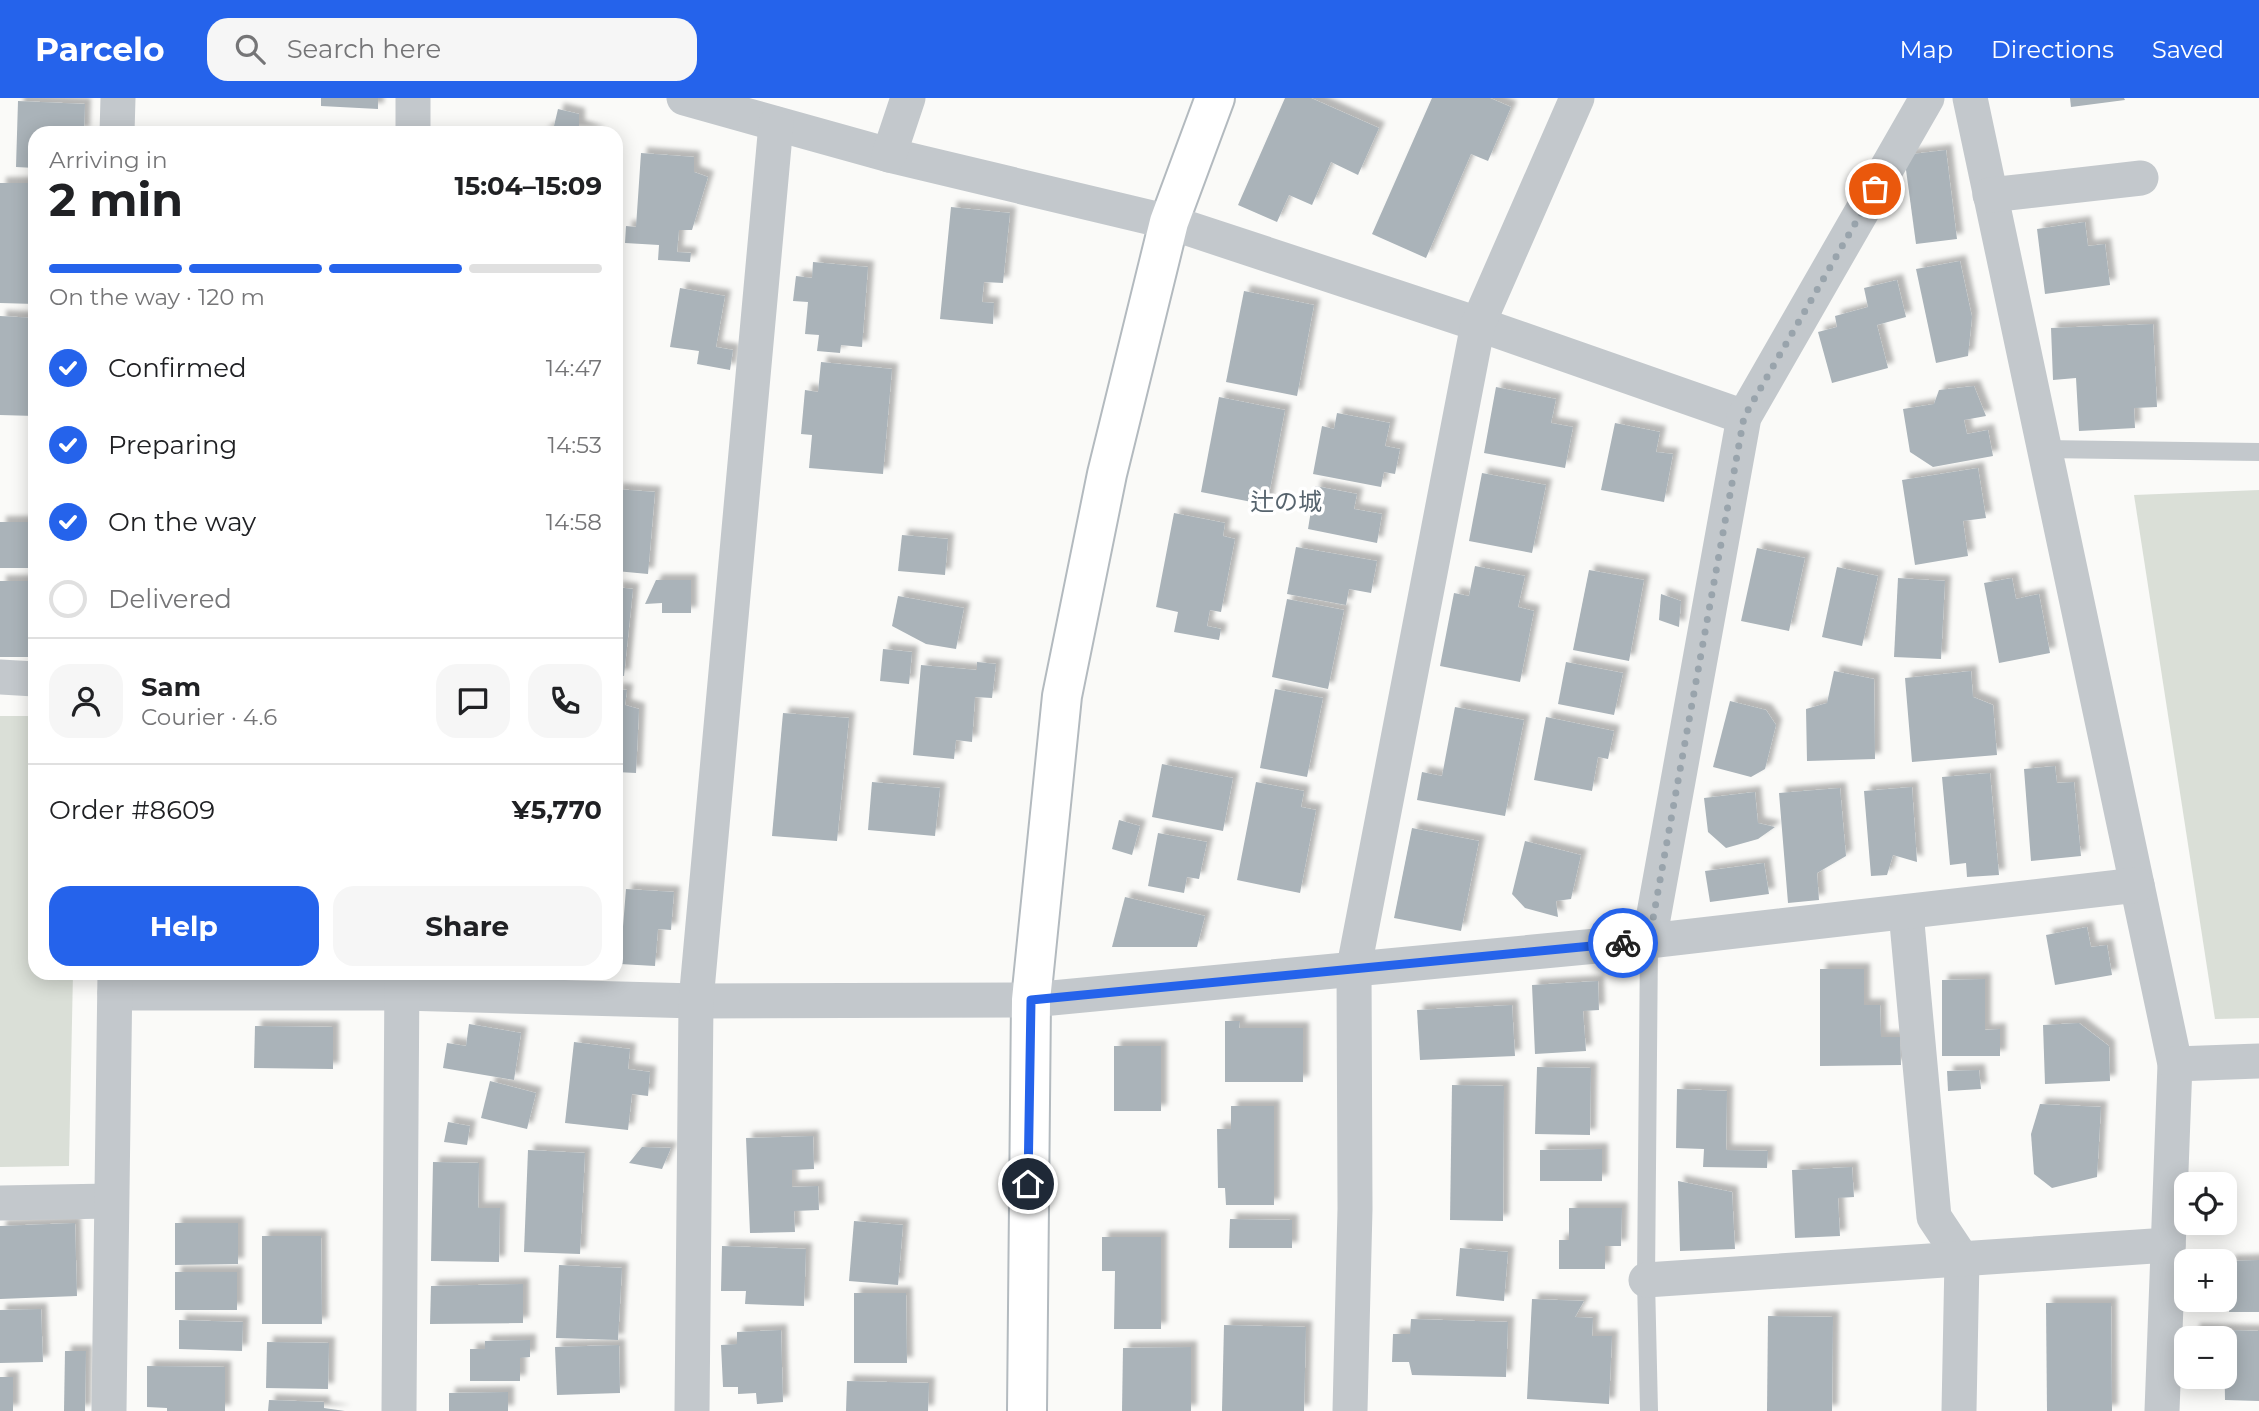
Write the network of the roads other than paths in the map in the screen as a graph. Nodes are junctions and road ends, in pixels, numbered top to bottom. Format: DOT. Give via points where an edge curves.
graph roads {
  1 [pos="118,98"];
  2 [pos="413,98"];
  3 [pos="684,98"];
  4 [pos="908,98"];
  5 [pos="1214,98"];
  6 [pos="1577,98"];
  7 [pos="1927,98"];
  8 [pos="1970,98"];
  9 [pos="776,124"];
  10 [pos="117,126"];
  11 [pos="413,126"];
  12 [pos="889,155"];
  13 [pos="2141,178"];
  14 [pos="1990,195"];
  15 [pos="1169,222"];
  16 [pos="1478,324"];
  17 [pos="1744,417"];
  18 [pos="2044,449"];
  19 [pos="2259,452"];
  20 [pos="0,677"];
  21 [pos="28,678"];
  22 [pos="2137,885"];
  23 [pos="1906,912"];
  24 [pos="1649,941"];
  25 [pos="1354,967"];
  26 [pos="115,983"];
  27 [pos="402,983"];
  28 [pos="1031,1000"];
  29 [pos="696,1001"];
  30 [pos="2259,1061"];
  31 [pos="2175,1064"];
  32 [pos="110,1201"];
  33 [pos="0,1203"];
  34 [pos="2168,1245"];
  35 [pos="1962,1259"];
  36 [pos="1646,1280"];
  37 [pos="109,1411"];
  38 [pos="399,1411"];
  39 [pos="692,1411"];
  40 [pos="1027,1411"];
  41 [pos="1350,1411"];
  42 [pos="1649,1411"];
  43 [pos="1959,1411"];
  44 [pos="2162,1411"];
  1 -- 10 [label="street"];
  2 -- 11 [label="street"];
  3 -- 9 [label="street"];
  4 -- 12 [label="street"];
  5 -- 15 [label="street"];
  6 -- 16 [label="street"];
  7 -- 17 [label="street"];
  8 -- 14 [label="street"];
  9 -- 12 [label="street"];
  9 -- 29 [label="street"];
  12 -- 15 [label="street"];
  13 -- 14 [label="street"];
  14 -- 18 [label="street"];
  15 -- 16 [label="street"];
  15 -- 28 [label="street" via="1107,474 1062,696"];
  16 -- 17 [label="street"];
  16 -- 25 [label="street"];
  17 -- 24 [label="street"];
  18 -- 19 [label="lane"];
  18 -- 22 [label="street"];
  20 -- 21 [label="street"];
  22 -- 23 [label="street"];
  22 -- 31 [label="street"];
  23 -- 24 [label="street"];
  23 -- 35 [label="street" via="1934,1217"];
  24 -- 25 [label="street"];
  24 -- 36 [label="lane"];
  25 -- 28 [label="street"];
  25 -- 41 [label="street"];
  26 -- 27 [label="street"];
  26 -- 32 [label="street"];
  27 -- 29 [label="street"];
  27 -- 38 [label="street"];
  28 -- 29 [label="street"];
  28 -- 40 [label="street"];
  29 -- 39 [label="street"];
  30 -- 31 [label="street"];
  31 -- 34 [label="street"];
  32 -- 33 [label="street"];
  32 -- 37 [label="street"];
  34 -- 35 [label="street"];
  34 -- 44 [label="street"];
  35 -- 36 [label="street"];
  35 -- 43 [label="street"];
  36 -- 42 [label="lane"];
}
